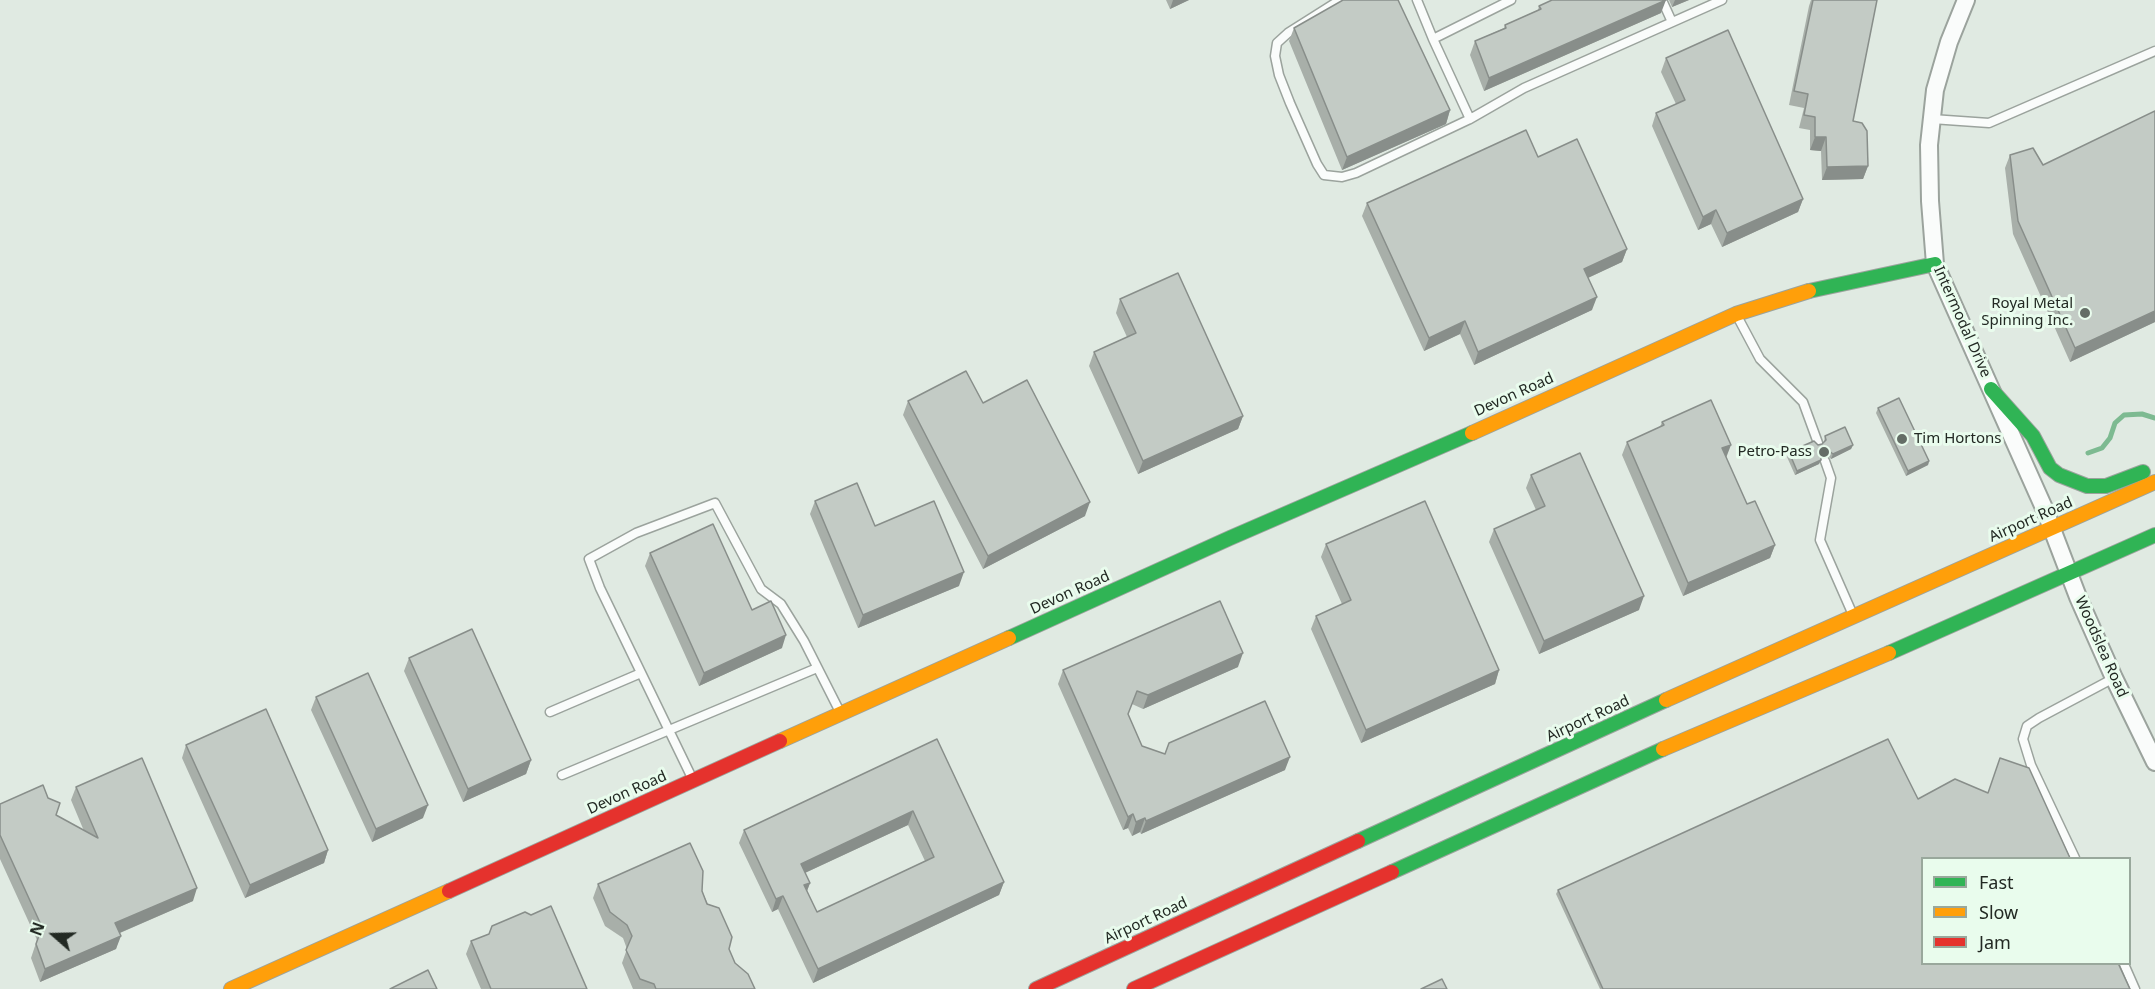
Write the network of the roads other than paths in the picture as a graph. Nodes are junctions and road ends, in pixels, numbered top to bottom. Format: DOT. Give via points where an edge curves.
graph roads {
  1 [pos="1340,0"];
  2 [pos="1418,0"];
  3 [pos="1511,0"];
  4 [pos="1662,0"];
  5 [pos="1722,0"];
  6 [pos="1966,0"];
  7 [pos="1672,22"];
  8 [pos="1434,39"];
  9 [pos="2155,51"];
  10 [pos="1470,119"];
  11 [pos="1932,119"];
  12 [pos="1935,264"];
  13 [pos="1736,314"];
  14 [pos="1991,389"];
  15 [pos="1818,443"];
  16 [pos="1825,462"];
  17 [pos="2155,467"];
  18 [pos="2155,482"];
  19 [pos="2052,529"];
  20 [pos="2155,535"];
  21 [pos="2069,574"];
  22 [pos="1853,615"];
  23 [pos="817,668"];
  24 [pos="641,673"];
  25 [pos="2114,678"];
  26 [pos="550,712"];
  27 [pos="841,714"];
  28 [pos="669,732"];
  29 [pos="2155,762"];
  30 [pos="562,775"];
  31 [pos="694,781"];
  32 [pos="2075,857"];
  33 [pos="2125,965"];
  34 [pos="231,989"];
  35 [pos="1036,989"];
  36 [pos="1134,989"];
  37 [pos="2135,989"];
  1 -- 10 [label="lane" via="1288,33 1277,43 1275,56 1290,102 1324,175 1342,177 1356,172"];
  2 -- 8 [label="lane"];
  3 -- 8 [label="lane"];
  4 -- 7 [label="lane"];
  5 -- 7 [label="lane"];
  6 -- 11 [label="street, Intermodal Drive" via="1943,62"];
  7 -- 10 [label="lane" via="1524,88"];
  8 -- 10 [label="lane"];
  9 -- 11 [label="lane" via="1989,123"];
  11 -- 12 [label="street, Intermodal Drive" via="1930,201"];
  12 -- 13 [label="main road, Devon Road" via="1819,288"];
  12 -- 14 [label="street, Intermodal Drive"];
  13 -- 15 [label="lane" via="1760,359 1803,402"];
  13 -- 27 [label="main road, Devon Road"];
  14 -- 17 [label="main road" via="2034,436 2050,468 2069,480 2087,486 2106,486"];
  14 -- 19 [label="street, Intermodal Drive"];
  16 -- 22 [label="lane" via="1831,478 1820,540"];
  18 -- 19 [label="main road, Airport Road"];
  19 -- 21 [label="street, Woodslea Road"];
  19 -- 22 [label="main road, Airport Road"];
  20 -- 21 [label="main road"];
  21 -- 25 [label="street, Woodslea Road"];
  21 -- 36 [label="main road" via="1646,756"];
  22 -- 35 [label="main road, Airport Road"];
  23 -- 24 [label="lane" via="781,604 761,589 715,504 636,533 589,559"];
  23 -- 27 [label="lane"];
  23 -- 28 [label="lane"];
  24 -- 26 [label="lane"];
  24 -- 28 [label="lane"];
  25 -- 29 [label="street, Woodslea Road"];
  25 -- 32 [label="lane" via="2027,726 2023,740"];
  27 -- 31 [label="main road, Devon Road"];
  28 -- 30 [label="lane"];
  28 -- 31 [label="lane"];
  31 -- 34 [label="main road, Devon Road"];
  33 -- 37 [label="lane"];
}
